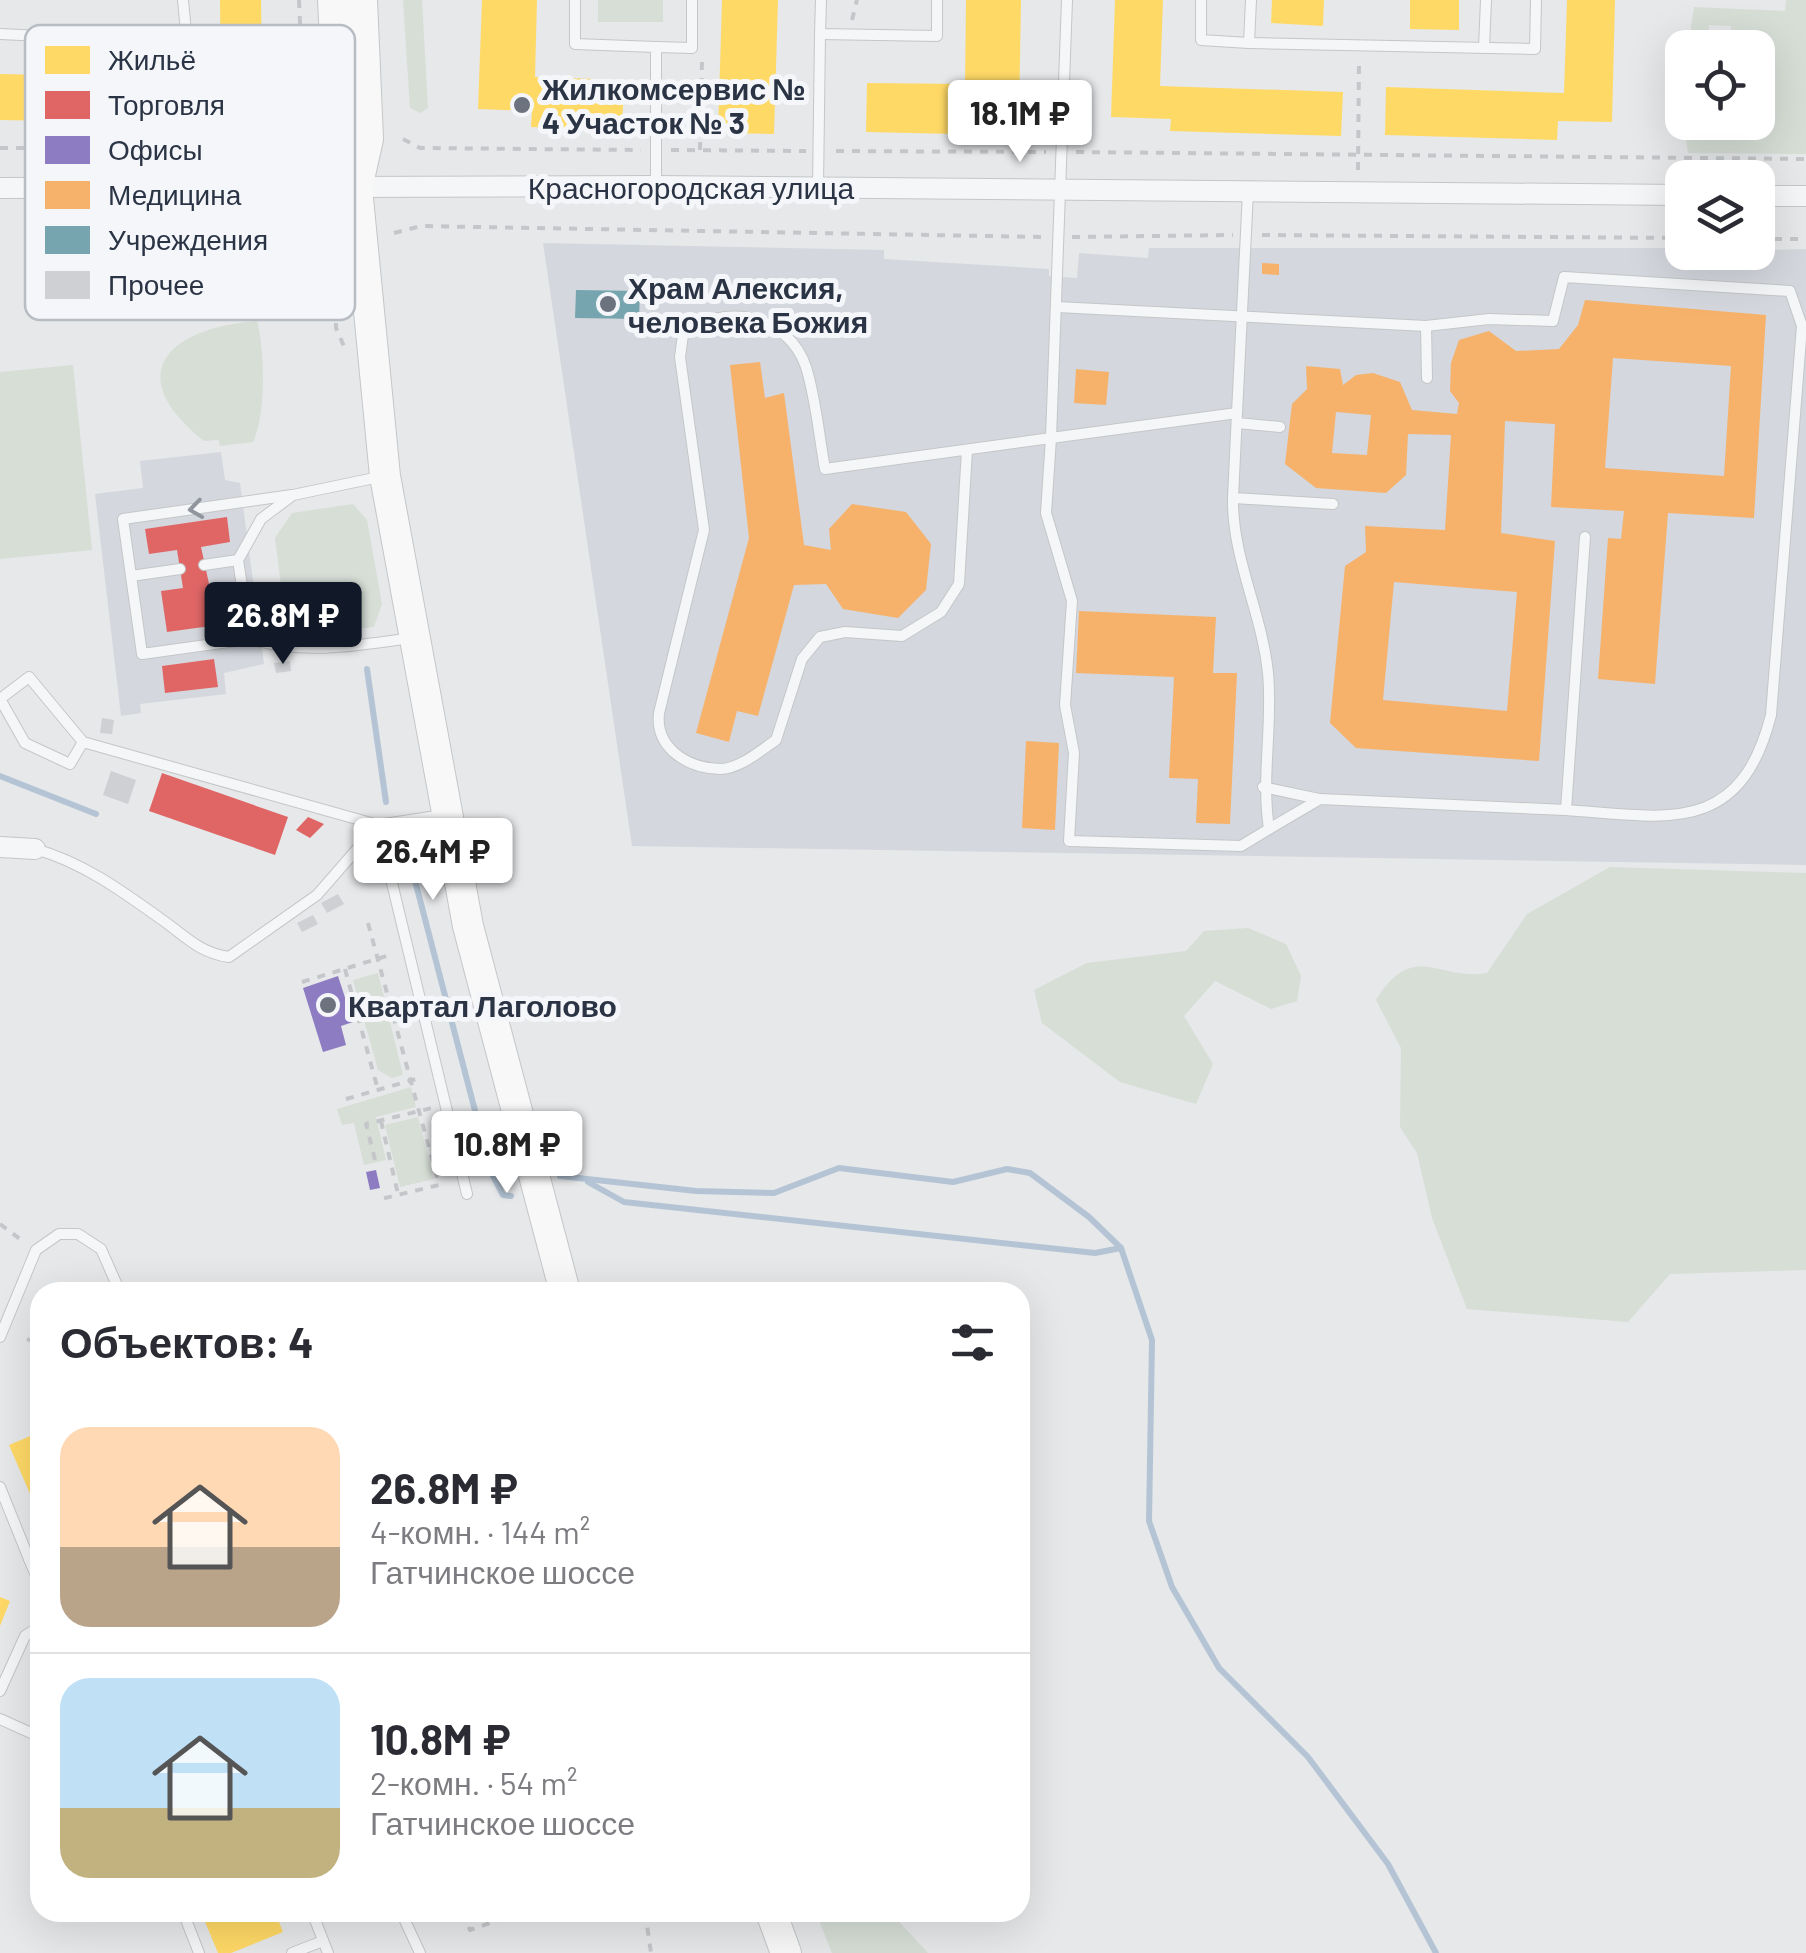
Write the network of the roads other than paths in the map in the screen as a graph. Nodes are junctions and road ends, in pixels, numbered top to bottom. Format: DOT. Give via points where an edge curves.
graph roads {
  1 [pos="183,0"];
  2 [pos="333,0"];
  3 [pos="362,0"];
  4 [pos="575,0"];
  5 [pos="692,0"];
  6 [pos="821,0"];
  7 [pos="938,0"];
  8 [pos="1067,0"];
  9 [pos="1202,0"];
  10 [pos="1251,0"];
  11 [pos="1486,0"];
  12 [pos="1536,0"];
  13 [pos="186,25"];
  14 [pos="334,25"];
  15 [pos="0,34"];
  16 [pos="820,34"];
  17 [pos="25,35"];
  18 [pos="1249,43"];
  19 [pos="656,47"];
  20 [pos="1484,48"];
  21 [pos="355,182"];
  22 [pos="656,186"];
  23 [pos="357,188"];
  24 [pos="818,188"];
  25 [pos="1060,190"];
  26 [pos="1248,192"];
  27 [pos="1665,195"];
  28 [pos="1775,196"];
  29 [pos="1806,196"];
  30 [pos="1057,307"];
  31 [pos="1243,314"];
  32 [pos="1426,326"];
  33 [pos="1427,378"];
  34 [pos="1237,418"];
  35 [pos="1280,427"];
  36 [pos="1051,438"];
  37 [pos="966,450"];
  38 [pos="384,476"];
  39 [pos="292,495"];
  40 [pos="1233,498"];
  41 [pos="1333,504"];
  42 [pos="1585,536"];
  43 [pos="238,560"];
  44 [pos="204,565"];
  45 [pos="180,569"];
  46 [pos="131,576"];
  47 [pos="414,638"];
  48 [pos="250,639"];
  49 [pos="84,742"];
  50 [pos="1263,788"];
  51 [pos="1320,799"];
  52 [pos="1566,810"];
  53 [pos="447,815"];
  54 [pos="378,825"];
  55 [pos="1269,829"];
  56 [pos="0,847"];
  57 [pos="36,849"];
  58 [pos="467,1194"];
  59 [pos="116,1282"];
  60 [pos="562,1282"];
  61 [pos="0,1336"];
  62 [pos="0,1487"];
  63 [pos="30,1548"];
  64 [pos="30,1633"];
  65 [pos="0,1691"];
  66 [pos="0,1720"];
  67 [pos="30,1733"];
  68 [pos="187,1922"];
  69 [pos="316,1922"];
  70 [pos="406,1922"];
  71 [pos="775,1922"];
  72 [pos="323,1941"];
  73 [pos="199,1953"];
  74 [pos="292,1953"];
  75 [pos="328,1953"];
  76 [pos="420,1953"];
  77 [pos="786,1953"];
  1 -- 13 [label="lane"];
  2 -- 14 [label="main road"];
  3 -- 23 [label="main road" via="368,139"];
  4 -- 19 [label="lane" via="575,44"];
  5 -- 19 [label="lane" via="692,48"];
  6 -- 16 [label="lane"];
  7 -- 16 [label="lane" via="937,36"];
  8 -- 25 [label="lane"];
  9 -- 18 [label="lane" via="1202,40"];
  10 -- 18 [label="lane"];
  11 -- 20 [label="lane"];
  12 -- 20 [label="lane" via="1535,50"];
  15 -- 17 [label="lane"];
  16 -- 24 [label="lane"];
  18 -- 20 [label="lane"];
  19 -- 22 [label="lane"];
  21 -- 23 [label="main road"];
  22 -- 23 [label="street, Красногородская улица"];
  22 -- 24 [label="street, Красногородская улица"];
  23 -- 38 [label="main road"];
  24 -- 25 [label="street, Красногородская улица"];
  25 -- 26 [label="street, Красногородская улица"];
  25 -- 30 [label="lane"];
  26 -- 27 [label="street, Красногородская улица"];
  26 -- 31 [label="lane"];
  28 -- 29 [label="street"];
  30 -- 31 [label="lane"];
  30 -- 36 [label="lane"];
  31 -- 32 [label="lane"];
  31 -- 34 [label="lane"];
  32 -- 33 [label="lane"];
  32 -- 52 [label="lane" via="1489,319 1553,322 1564,276 1790,291 1802,326 1763,748 1742,779 1711,806 1680,818"];
  34 -- 35 [label="lane"];
  34 -- 36 [label="lane"];
  34 -- 40 [label="lane"];
  36 -- 37 [label="lane"];
  36 -- 55 [label="lane" via="1046,513 1072,601 1065,705 1074,753 1069,841 1241,846"];
  37 -- 37 [label="lane" via="959,584 941,612 902,636 820,637 802,660 776,740 738,764 721,769 685,760 666,747 659,713 704,530 680,356 683,335 700,321 734,313 757,318 794,346 806,365 825,469"];
  38 -- 39 [label="lane"];
  38 -- 47 [label="main road"];
  39 -- 43 [label="lane" via="262,519"];
  39 -- 46 [label="lane, one-way" via="123,519"];
  40 -- 41 [label="lane"];
  40 -- 50 [label="lane" via="1232,529 1268,676"];
  42 -- 52 [label="lane"];
  43 -- 44 [label="lane"];
  43 -- 48 [label="lane"];
  45 -- 46 [label="lane"];
  46 -- 48 [label="lane" via="142,654"];
  47 -- 48 [label="lane" via="316,650"];
  47 -- 53 [label="main road"];
  49 -- 49 [label="lane" via="70,764 25,744 0,699 29,677"];
  49 -- 54 [label="lane"];
  50 -- 51 [label="lane"];
  50 -- 55 [label="lane"];
  51 -- 52 [label="lane"];
  51 -- 55 [label="lane"];
  53 -- 54 [label="lane"];
  53 -- 60 [label="main road" via="472,942"];
  54 -- 57 [label="lane" via="317,895 229,957 185,940 78,865"];
  54 -- 58 [label="lane"];
  56 -- 57 [label="street"];
  59 -- 61 [label="lane" via="91,1239 59,1234 36,1250"];
  62 -- 63 [label="lane"];
  64 -- 65 [label="lane"];
  66 -- 67 [label="lane"];
  68 -- 73 [label="lane"];
  69 -- 72 [label="lane"];
  70 -- 76 [label="lane"];
  71 -- 77 [label="main road"];
  72 -- 74 [label="lane"];
  72 -- 75 [label="lane"];
}
